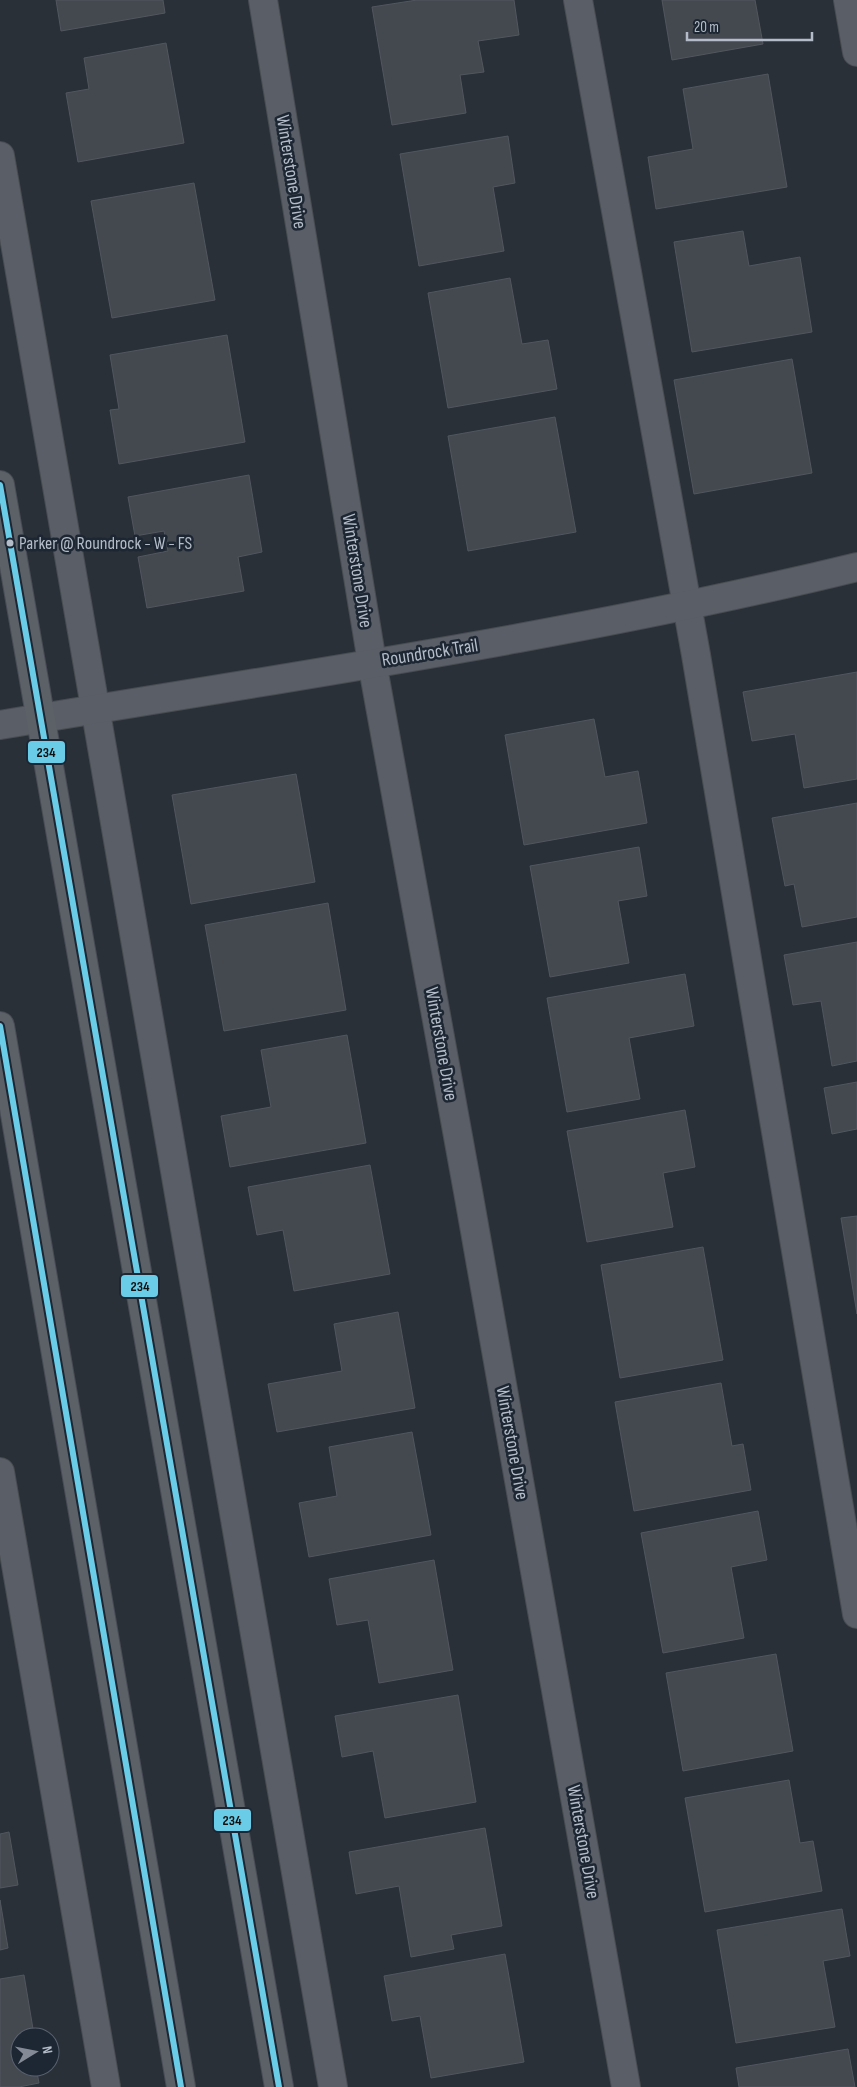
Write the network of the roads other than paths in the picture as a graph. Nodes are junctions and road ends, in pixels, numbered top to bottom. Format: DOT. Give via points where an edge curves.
graph roads {
  1 [pos="263,0"];
  2 [pos="578,0"];
  3 [pos="848,0"];
  4 [pos="857,52"];
  5 [pos="0,156"];
  6 [pos="0,485"];
  7 [pos="857,568"];
  8 [pos="687,605"];
  9 [pos="372,662"];
  10 [pos="96,709"];
  11 [pos="41,718"];
  12 [pos="0,725"];
  13 [pos="0,1026"];
  14 [pos="0,1472"];
  15 [pos="857,1614"];
  16 [pos="106,2087"];
  17 [pos="180,2087"];
  18 [pos="279,2087"];
  19 [pos="333,2087"];
  20 [pos="626,2087"];
  1 -- 9 [label="street, Winterstone Drive"];
  2 -- 8 [label="street"];
  3 -- 4 [label="street"];
  5 -- 10 [label="street"];
  6 -- 11 [label="main road"];
  7 -- 8 [label="street, Roundrock Trail"];
  8 -- 9 [label="street, Roundrock Trail" via="446,652"];
  8 -- 15 [label="street"];
  9 -- 10 [label="street, Roundrock Trail"];
  9 -- 20 [label="street, Winterstone Drive"];
  10 -- 11 [label="street, Roundrock Trail"];
  10 -- 19 [label="street"];
  11 -- 12 [label="street, Roundrock Trail"];
  11 -- 18 [label="main road"];
  13 -- 17 [label="main road"];
  14 -- 16 [label="street"];
}
